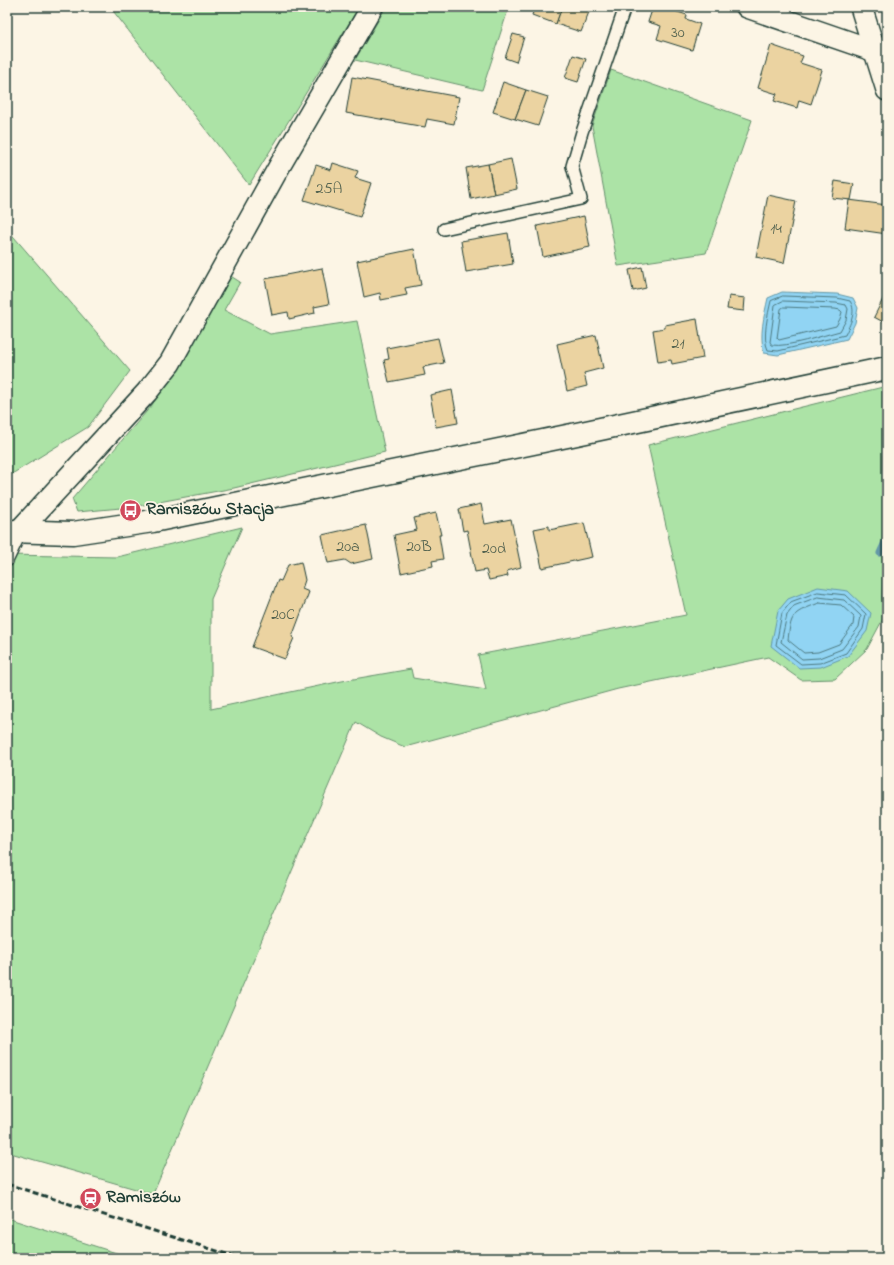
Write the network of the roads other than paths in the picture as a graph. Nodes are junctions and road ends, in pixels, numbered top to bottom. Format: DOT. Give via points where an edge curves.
graph roads {
  1 [pos="372,7"];
  2 [pos="625,7"];
  3 [pos="747,7"];
  4 [pos="861,7"];
  5 [pos="875,51"];
  6 [pos="887,90"];
  7 [pos="444,228"];
  8 [pos="887,368"];
  9 [pos="15,531"];
  10 [pos="7,561"];
  1 -- 9 [label="street" via="170,363 148,392"];
  2 -- 7 [label="lane" via="572,166 581,199"];
  3 -- 5 [label="street"];
  4 -- 5 [label="street"];
  5 -- 6 [label="street"];
  8 -- 9 [label="street" via="572,436 153,521 73,533"];
  9 -- 10 [label="lane"];
}
